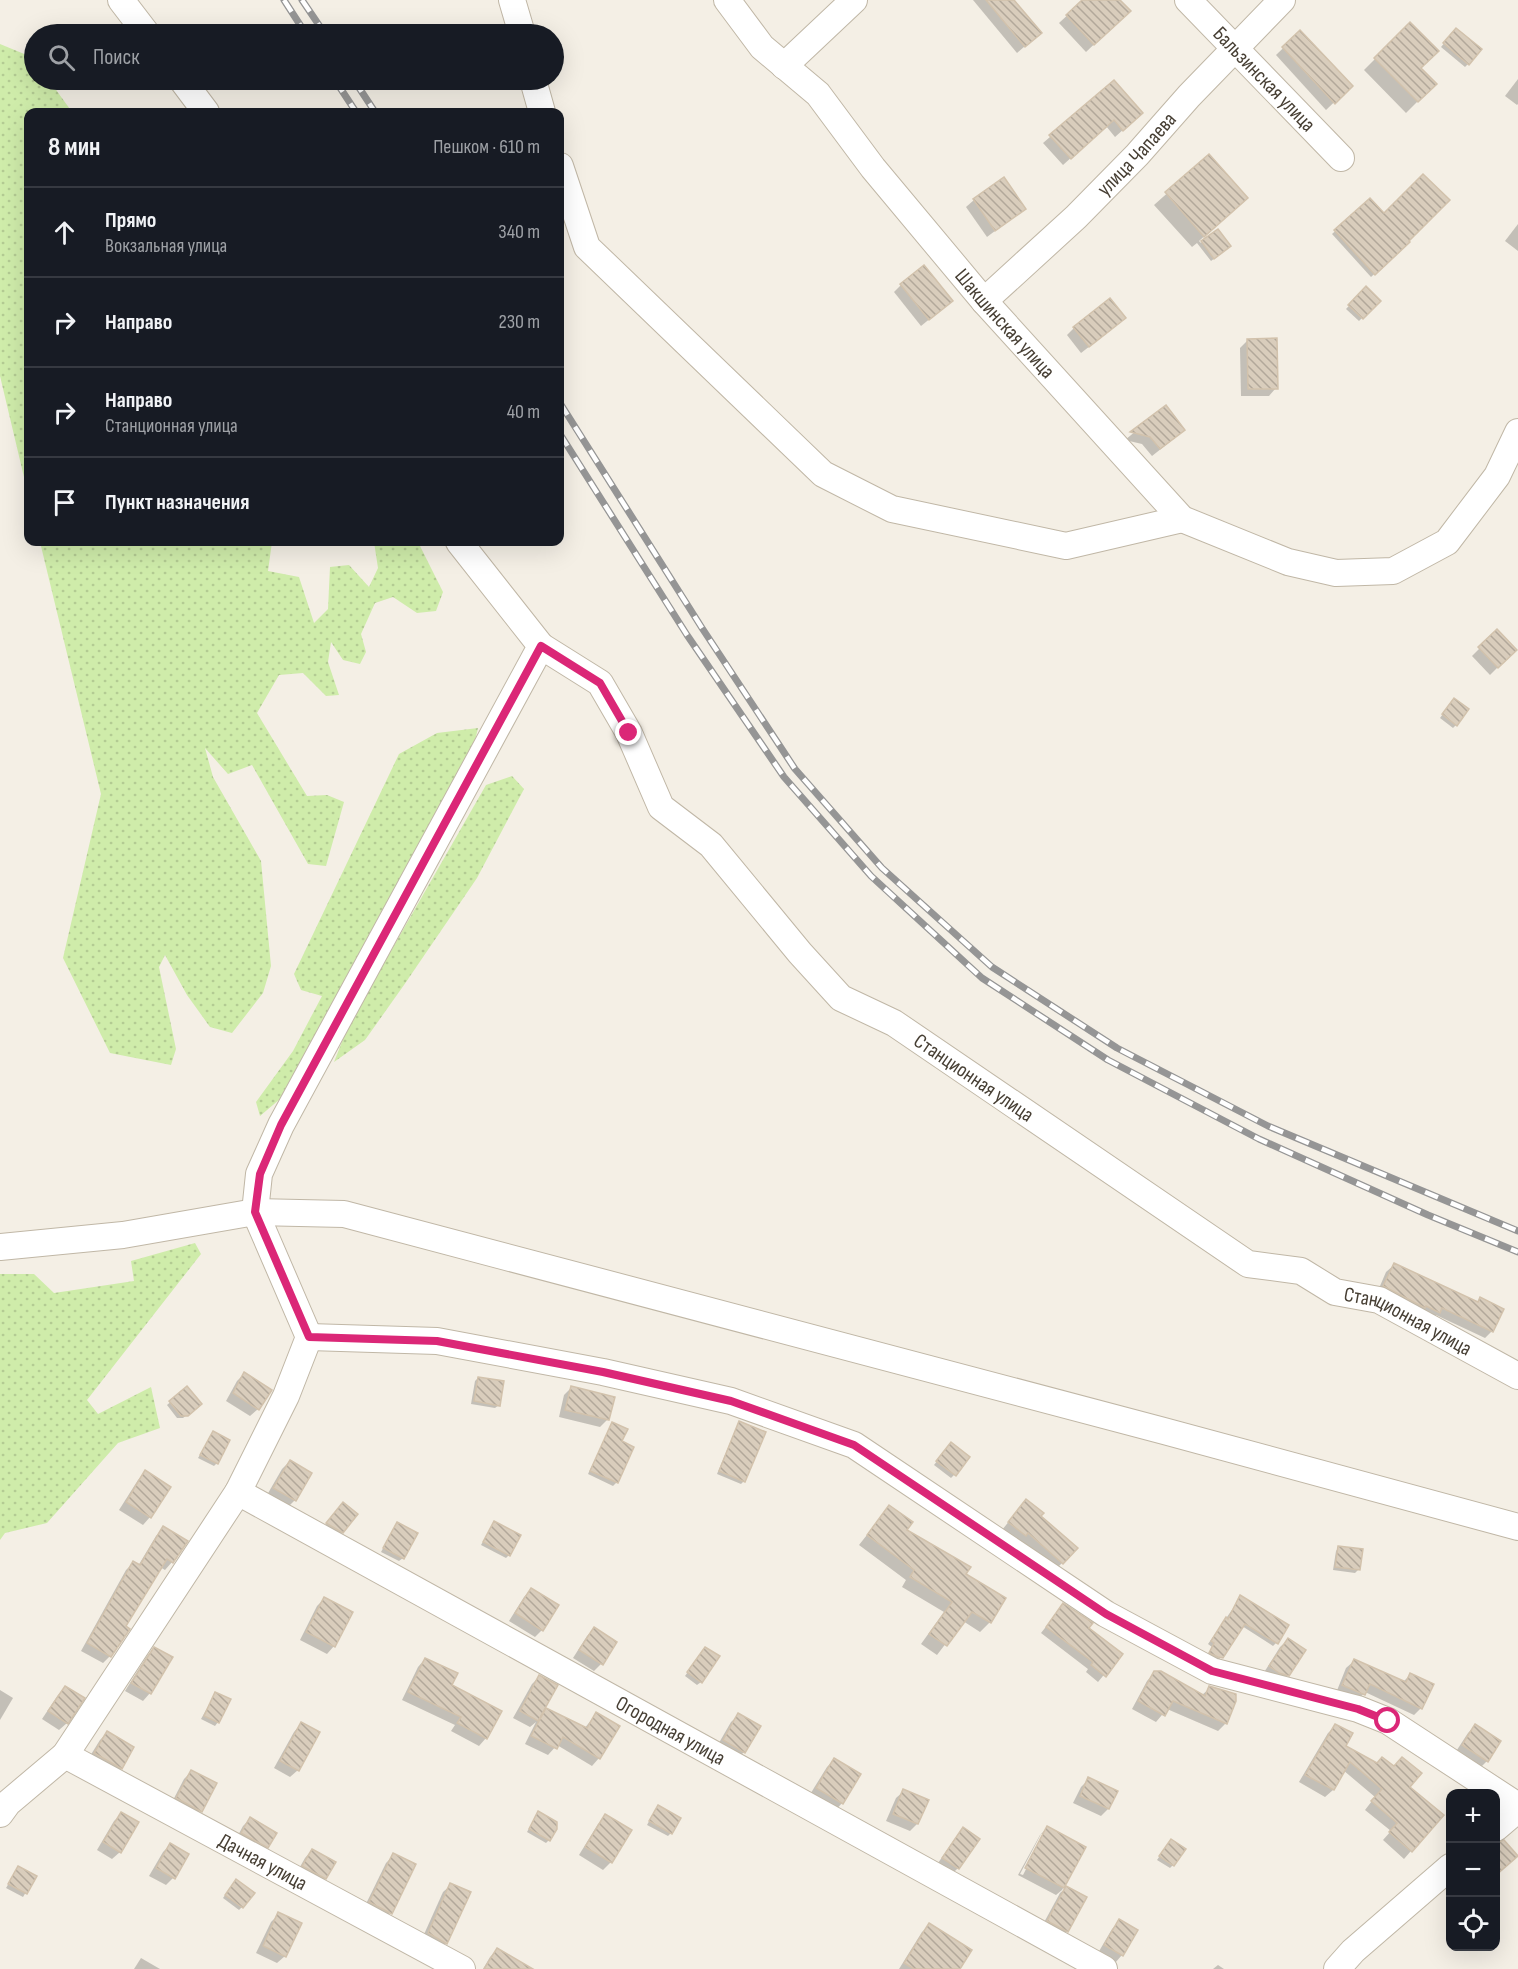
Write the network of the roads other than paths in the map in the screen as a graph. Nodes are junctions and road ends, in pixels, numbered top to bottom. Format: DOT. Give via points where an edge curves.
graph roads {
  1 [pos="121,0"];
  2 [pos="512,0"];
  3 [pos="727,0"];
  4 [pos="854,0"];
  5 [pos="1188,0"];
  6 [pos="1282,0"];
  7 [pos="139,24"];
  8 [pos="519,24"];
  9 [pos="1235,48"];
  10 [pos="784,66"];
  11 [pos="190,90"];
  12 [pos="536,90"];
  13 [pos="203,108"];
  14 [pos="541,108"];
  15 [pos="1341,158"];
  16 [pos="564,178"];
  17 [pos="984,301"];
  18 [pos="1518,432"];
  19 [pos="1182,519"];
  20 [pos="462,546"];
  21 [pos="541,646"];
  22 [pos="255,1212"];
  23 [pos="0,1247"];
  24 [pos="309,1337"];
  25 [pos="1518,1376"];
  26 [pos="238,1492"];
  27 [pos="1518,1527"];
  28 [pos="65,1755"];
  29 [pos="1518,1807"];
  30 [pos="0,1814"];
  31 [pos="1500,1824"];
  32 [pos="1446,1870"];
  33 [pos="462,1969"];
  34 [pos="1104,1969"];
  35 [pos="1337,1969"];
  1 -- 7 [label="street"];
  2 -- 8 [label="street"];
  3 -- 10 [label="street, Шакшинская улица" via="762,47"];
  4 -- 10 [label="street"];
  5 -- 9 [label="street, Бальзинская улица"];
  6 -- 9 [label="street, улица Чапаева"];
  9 -- 15 [label="street, Бальзинская улица"];
  9 -- 17 [label="street, улица Чапаева" via="1076,217"];
  10 -- 17 [label="street, Шакшинская улица" via="818,94 873,168"];
  11 -- 13 [label="street"];
  12 -- 14 [label="street"];
  16 -- 19 [label="street" via="587,247 823,474 892,509 1066,546"];
  17 -- 19 [label="street, Шакшинская улица"];
  18 -- 19 [label="street, Шакшинская улица" via="1497,476 1447,542 1393,571 1336,573 1288,562"];
  20 -- 21 [label="street, Станционная улица"];
  21 -- 22 [label="street" via="281,1125 260,1174"];
  21 -- 25 [label="street, Станционная улица" via="600,683 629,733 661,807 711,845 841,998 894,1023 1248,1264 1301,1271 1335,1292 1379,1300"];
  22 -- 23 [label="street" via="123,1235"];
  22 -- 24 [label="street"];
  22 -- 27 [label="street" via="344,1214"];
  24 -- 26 [label="street" via="286,1396"];
  24 -- 29 [label="street" via="437,1341 603,1372 731,1401 854,1445 1106,1614 1212,1671 1358,1709 1388,1721"];
  26 -- 28 [label="street"];
  26 -- 34 [label="street, Огородная улица"];
  28 -- 30 [label="street"];
  28 -- 33 [label="street, Дачная улица"];
  29 -- 31 [label="street"];
  32 -- 35 [label="street"];
}
